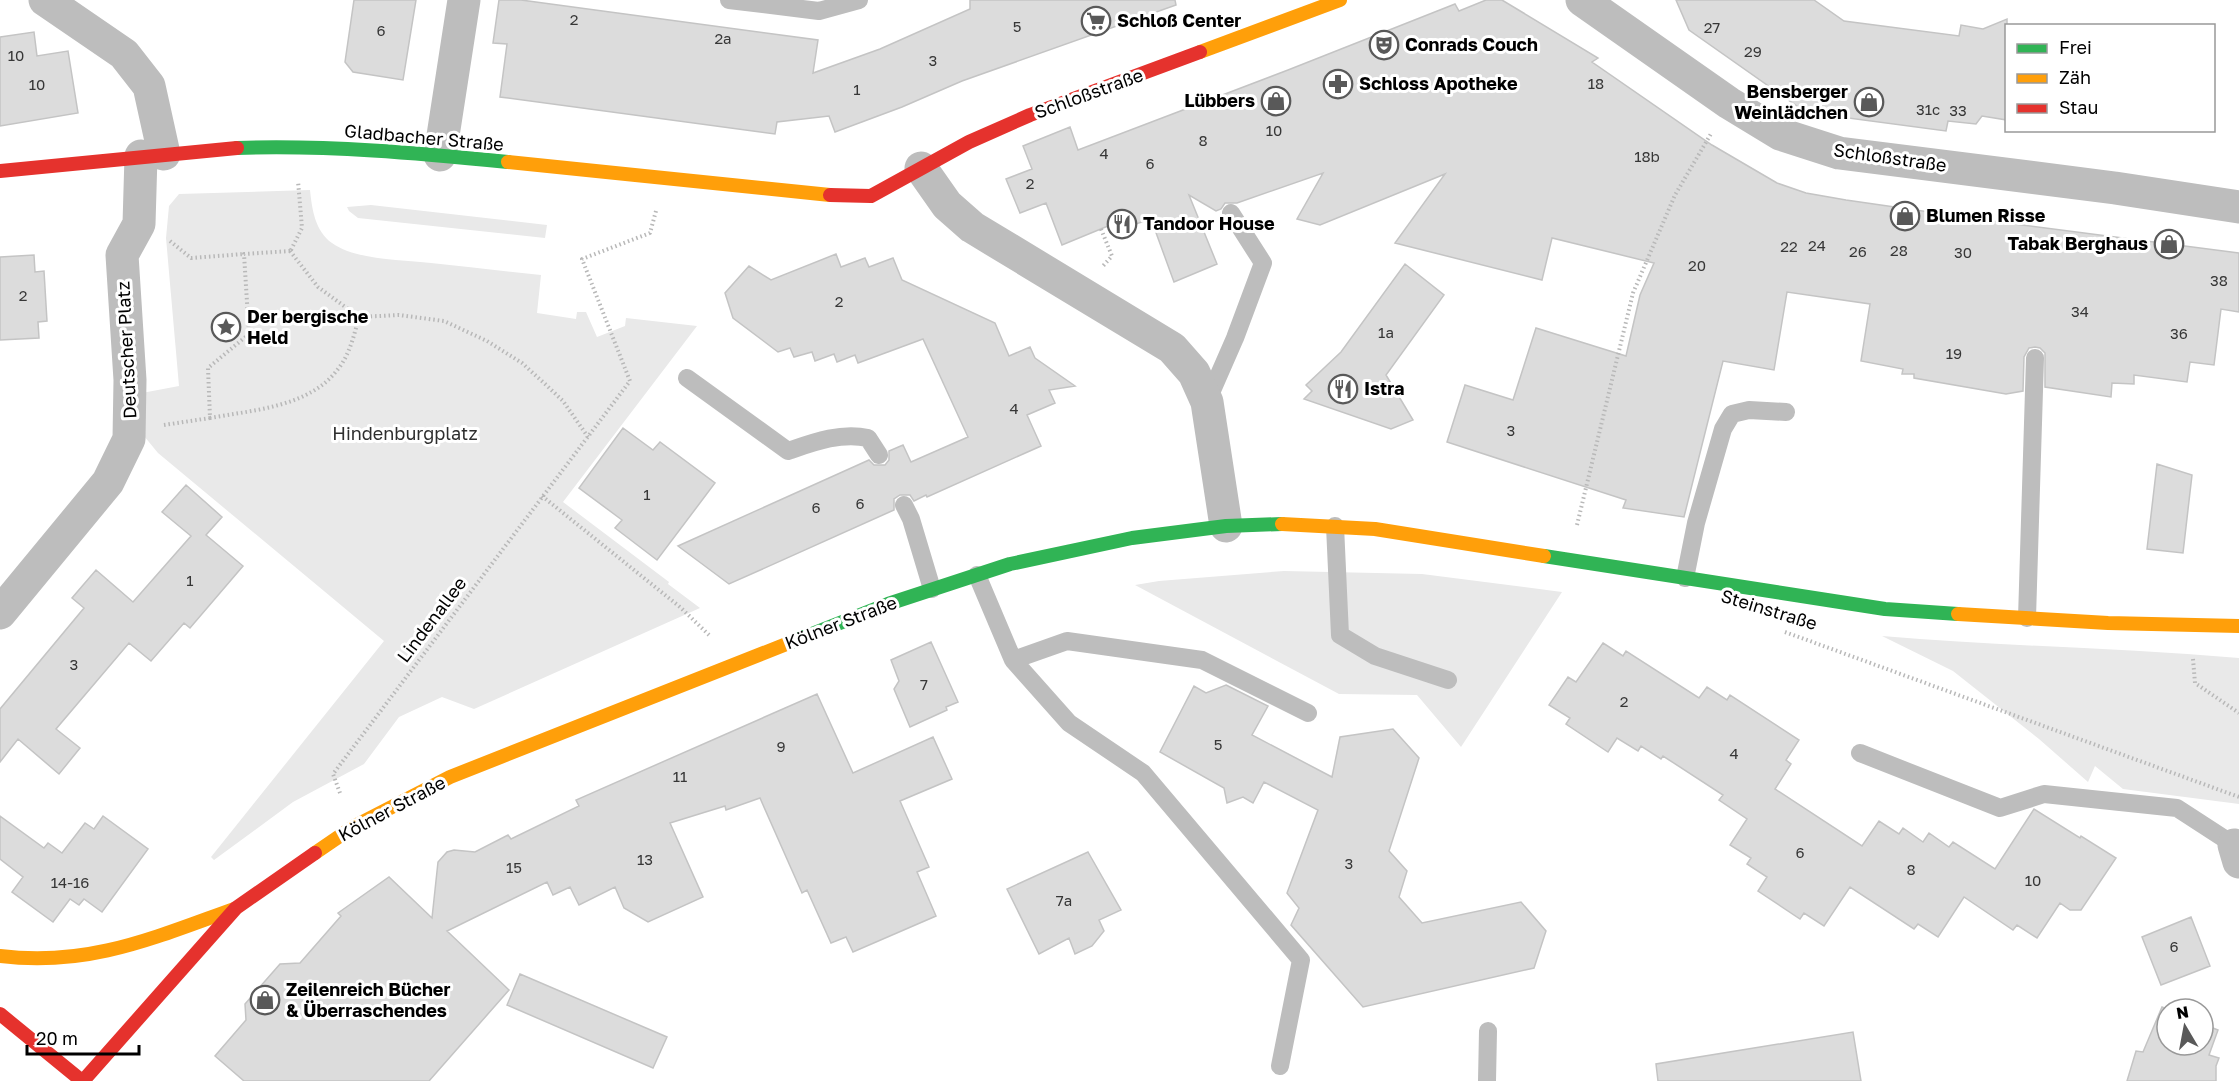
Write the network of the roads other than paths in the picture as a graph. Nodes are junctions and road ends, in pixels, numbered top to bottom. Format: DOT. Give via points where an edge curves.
graph roads {
  1 [pos="45,0"];
  2 [pos="464,0"];
  3 [pos="729,0"];
  4 [pos="859,0"];
  5 [pos="1340,0"];
  6 [pos="1582,0"];
  7 [pos="152,155"];
  8 [pos="440,155"];
  9 [pos="921,168"];
  10 [pos="0,171"];
  11 [pos="845,197"];
  12 [pos="2239,207"];
  13 [pos="1232,213"];
  14 [pos="2035,358"];
  15 [pos="687,378"];
  16 [pos="1207,402"];
  17 [pos="1786,412"];
  18 [pos="879,455"];
  19 [pos="904,505"];
  20 [pos="1226,526"];
  21 [pos="1335,526"];
  22 [pos="977,574"];
  23 [pos="1685,578"];
  24 [pos="932,589"];
  25 [pos="0,613"];
  26 [pos="2027,618"];
  27 [pos="2239,626"];
  28 [pos="1013,660"];
  29 [pos="1448,680"];
  30 [pos="1308,713"];
  31 [pos="1860,753"];
  32 [pos="2237,853"];
  33 [pos="236,908"];
  34 [pos="0,956"];
  35 [pos="0,1014"];
  36 [pos="1488,1031"];
  37 [pos="1280,1066"];
  38 [pos="83,1081"];
  39 [pos="1487,1081"];
  1 -- 7 [label="street, Deutscher Platz" via="124,54 149,86"];
  2 -- 8 [label="street"];
  3 -- 4 [label="lane" via="819,11"];
  5 -- 9 [label="main road, Schloßstraße" via="1030,115"];
  6 -- 12 [label="street, Schloßstraße" via="1780,134 1839,153"];
  7 -- 8 [label="main road, Gladbacher Straße" via="299,146"];
  7 -- 10 [label="main road, Gladbacher Straße"];
  7 -- 25 [label="street, Deutscher Platz" via="139,224 122,255 130,380 129,439 108,482"];
  8 -- 11 [label="main road, Gladbacher Straße"];
  9 -- 11 [label="main road, Schloßstraße" via="871,196"];
  9 -- 16 [label="street" via="947,205 972,227 1172,348 1194,373"];
  13 -- 16 [label="lane" via="1263,263"];
  14 -- 26 [label="lane"];
  15 -- 18 [label="lane" via="788,451 824,439 854,435 868,438"];
  16 -- 20 [label="street"];
  17 -- 23 [label="lane" via="1749,410 1732,414 1723,429 1696,523"];
  19 -- 24 [label="lane"];
  20 -- 21 [label="main road, Steinstraße"];
  20 -- 22 [label="main road, Kölner Straße" via="1113,542"];
  21 -- 23 [label="main road, Steinstraße"];
  21 -- 29 [label="lane" via="1340,635 1375,656"];
  22 -- 24 [label="main road, Kölner Straße"];
  22 -- 28 [label="lane"];
  23 -- 26 [label="main road, Steinstraße" via="1885,609"];
  24 -- 33 [label="main road, Kölner Straße" via="450,777 353,827"];
  26 -- 27 [label="main road, Steinstraße"];
  28 -- 30 [label="lane" via="1067,641 1202,660"];
  28 -- 37 [label="lane" via="1069,723 1143,773 1301,960"];
  31 -- 32 [label="lane" via="2000,808 2044,794 2176,808"];
  33 -- 34 [label="main road" via="144,940 92,953 37,959"];
  33 -- 38 [label="main road, Kölner Straße"];
  35 -- 38 [label="main road"];
  36 -- 39 [label="lane"];
}
